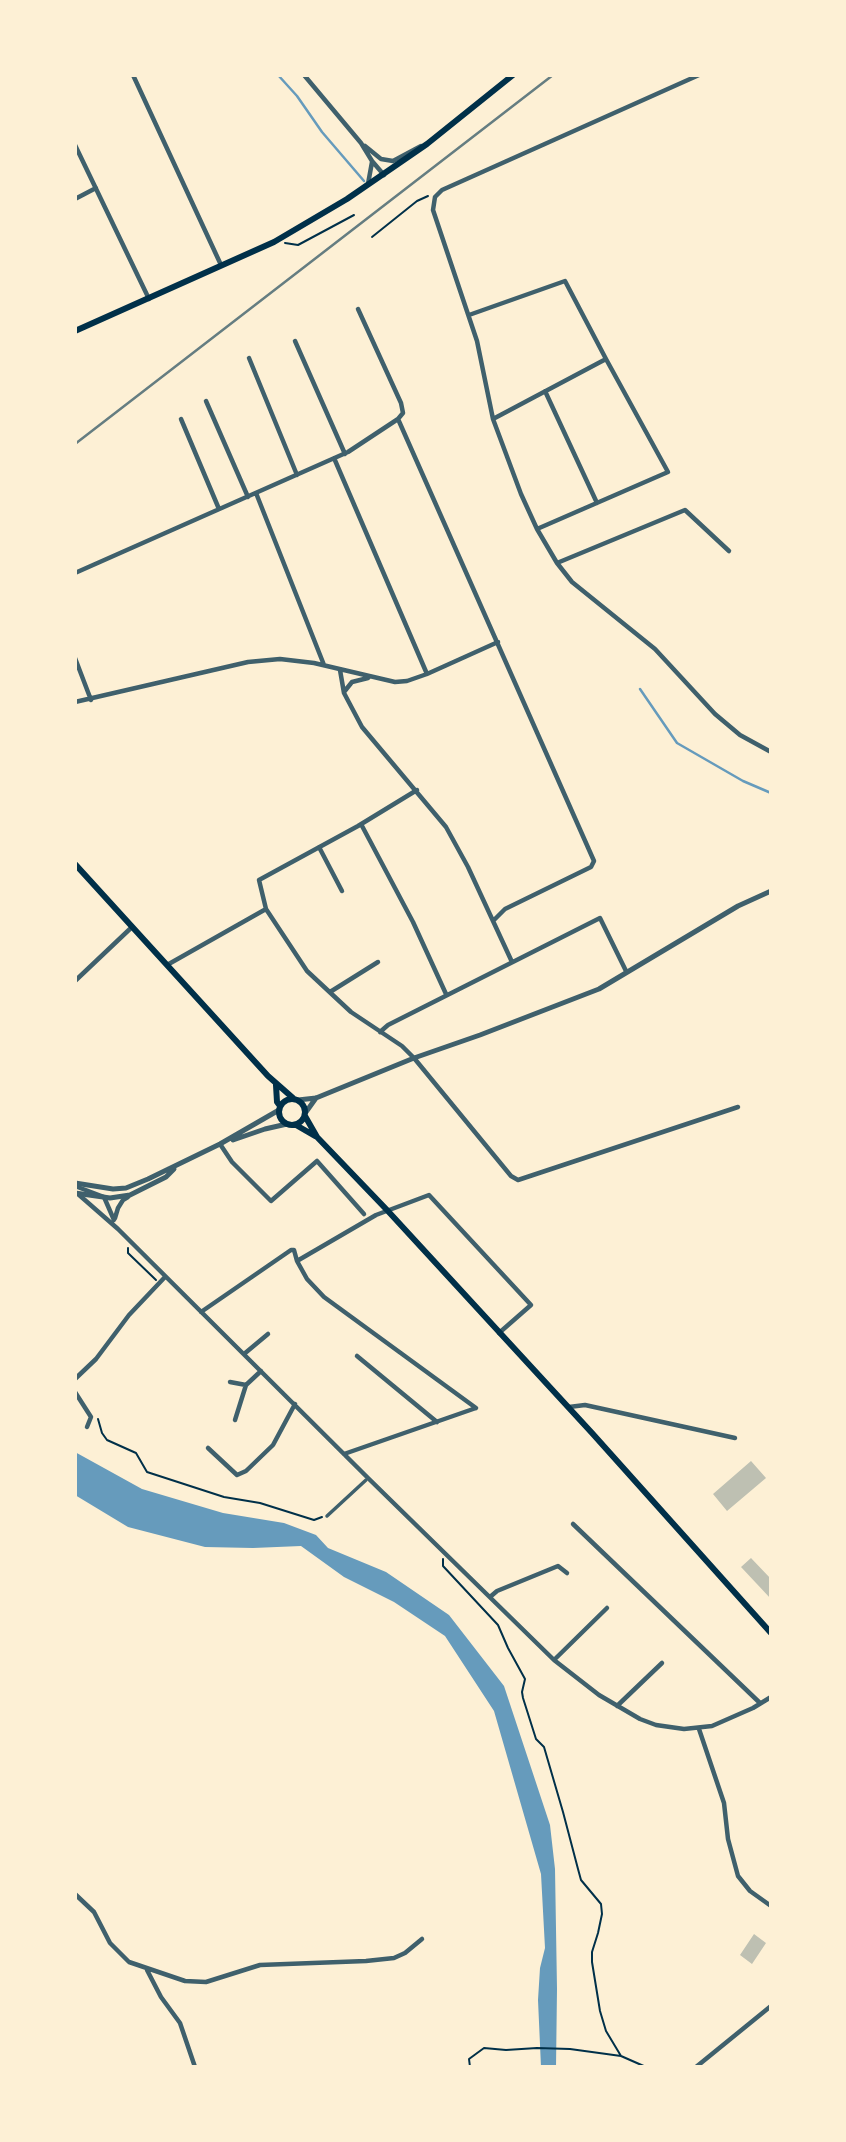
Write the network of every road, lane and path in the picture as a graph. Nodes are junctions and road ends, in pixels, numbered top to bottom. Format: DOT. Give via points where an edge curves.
graph roads {
  1 [pos="133,75"];
  2 [pos="304,75"];
  3 [pos="513,75"];
  4 [pos="699,75"];
  5 [pos="361,143"];
  6 [pos="427,144"];
  7 [pos="75,145"];
  8 [pos="381,159"];
  9 [pos="372,161"];
  10 [pos="384,175"];
  11 [pos="366,187"];
  12 [pos="96,188"];
  13 [pos="429,195"];
  14 [pos="75,199"];
  15 [pos="354,215"];
  16 [pos="372,237"];
  17 [pos="274,242"];
  18 [pos="221,265"];
  19 [pos="149,299"];
  20 [pos="358,309"];
  21 [pos="469,314"];
  22 [pos="75,331"];
  23 [pos="295,341"];
  24 [pos="249,358"];
  25 [pos="606,359"];
  26 [pos="545,391"];
  27 [pos="206,401"];
  28 [pos="181,419"];
  29 [pos="398,419"];
  30 [pos="493,419"];
  31 [pos="345,454"];
  32 [pos="334,458"];
  33 [pos="297,475"];
  34 [pos="256,493"];
  35 [pos="248,497"];
  36 [pos="597,503"];
  37 [pos="219,509"];
  38 [pos="537,529"];
  39 [pos="729,551"];
  40 [pos="557,563"];
  41 [pos="75,573"];
  42 [pos="498,642"];
  43 [pos="75,658"];
  44 [pos="325,666"];
  45 [pos="340,670"];
  46 [pos="427,674"];
  47 [pos="372,677"];
  48 [pos="344,693"];
  49 [pos="90,699"];
  50 [pos="75,702"];
  51 [pos="771,752"];
  52 [pos="417,790"];
  53 [pos="361,824"];
  54 [pos="319,846"];
  55 [pos="75,864"];
  56 [pos="342,891"];
  57 [pos="771,891"];
  58 [pos="265,909"];
  59 [pos="494,919"];
  60 [pos="133,927"];
  61 [pos="378,962"];
  62 [pos="512,962"];
  63 [pos="167,965"];
  64 [pos="626,971"];
  65 [pos="75,981"];
  66 [pos="330,992"];
  67 [pos="446,995"];
  68 [pos="380,1032"];
  69 [pos="414,1058"];
  70 [pos="276,1084"];
  71 [pos="316,1098"];
  72 [pos="295,1099"];
  73 [pos="738,1107"];
  74 [pos="279,1108"];
  75 [pos="305,1114"];
  76 [pos="287,1124"];
  77 [pos="296,1125"];
  78 [pos="317,1136"];
  79 [pos="220,1144"];
  80 [pos="179,1164"];
  81 [pos="75,1184"];
  82 [pos="77,1194"];
  83 [pos="130,1195"];
  84 [pos="104,1197"];
  85 [pos="387,1210"];
  86 [pos="364,1214"];
  87 [pos="114,1220"];
  88 [pos="118,1229"];
  89 [pos="129,1245"];
  90 [pos="297,1261"];
  91 [pos="165,1276"];
  92 [pos="159,1283"];
  93 [pos="201,1312"];
  94 [pos="499,1333"];
  95 [pos="268,1334"];
  96 [pos="244,1354"];
  97 [pos="357,1356"];
  98 [pos="261,1371"];
  99 [pos="76,1378"];
  100 [pos="230,1382"];
  101 [pos="246,1385"];
  102 [pos="75,1392"];
  103 [pos="295,1404"];
  104 [pos="568,1407"];
  105 [pos="91,1417"];
  106 [pos="235,1420"];
  107 [pos="437,1422"];
  108 [pos="87,1427"];
  109 [pos="735,1437"];
  110 [pos="208,1448"];
  111 [pos="344,1454"];
  112 [pos="367,1479"];
  113 [pos="327,1516"];
  114 [pos="573,1524"];
  115 [pos="443,1557"];
  116 [pos="567,1573"];
  117 [pos="490,1597"];
  118 [pos="607,1608"];
  119 [pos="771,1633"];
  120 [pos="554,1660"];
  121 [pos="662,1663"];
  122 [pos="771,1697"];
  123 [pos="760,1703"];
  124 [pos="617,1706"];
  125 [pos="699,1729"];
  126 [pos="75,1894"];
  127 [pos="771,1906"];
  128 [pos="422,1939"];
  129 [pos="146,1969"];
  130 [pos="771,2006"];
  131 [pos="621,2056"];
  132 [pos="195,2067"];
  133 [pos="470,2067"];
  134 [pos="646,2067"];
  135 [pos="696,2067"];
  1 -- 18 [label="street"];
  2 -- 5 [label="street"];
  3 -- 6 [label="main road"];
  4 -- 21 [label="street" via="435,197 433,210"];
  5 -- 8 [label="street"];
  5 -- 9 [label="street"];
  6 -- 8 [label="street" via="393,161"];
  6 -- 10 [label="main road"];
  7 -- 12 [label="street"];
  8 -- 10 [label="street"];
  9 -- 10 [label="street"];
  9 -- 11 [label="street"];
  10 -- 11 [label="main road"];
  11 -- 17 [label="main road"];
  12 -- 14 [label="street"];
  12 -- 19 [label="street"];
  13 -- 16 [label="path"];
  15 -- 17 [label="path" via="298,245"];
  17 -- 18 [label="main road"];
  18 -- 19 [label="main road"];
  19 -- 22 [label="main road"];
  20 -- 29 [label="street" via="401,403 403,413"];
  21 -- 25 [label="street" via="565,281"];
  21 -- 30 [label="street"];
  23 -- 31 [label="street"];
  24 -- 33 [label="street"];
  25 -- 26 [label="street"];
  25 -- 36 [label="street" via="668,472"];
  26 -- 30 [label="street"];
  26 -- 36 [label="street"];
  27 -- 35 [label="street"];
  28 -- 37 [label="street"];
  29 -- 31 [label="street"];
  29 -- 42 [label="street"];
  30 -- 38 [label="street"];
  31 -- 32 [label="street"];
  32 -- 33 [label="street"];
  32 -- 46 [label="street"];
  33 -- 34 [label="street"];
  34 -- 35 [label="street"];
  34 -- 44 [label="street"];
  35 -- 37 [label="street"];
  36 -- 38 [label="street"];
  37 -- 41 [label="street"];
  38 -- 40 [label="street"];
  39 -- 40 [label="street" via="685,510"];
  40 -- 51 [label="street" via="572,582 655,649 715,714"];
  42 -- 46 [label="street"];
  42 -- 59 [label="street" via="594,861 591,867 505,909"];
  43 -- 49 [label="street"];
  44 -- 45 [label="street"];
  44 -- 49 [label="street" via="281,659 248,662"];
  45 -- 47 [label="street"];
  45 -- 48 [label="street"];
  46 -- 47 [label="street" via="395,682"];
  47 -- 48 [label="street" via="352,682"];
  48 -- 52 [label="street" via="362,727"];
  49 -- 50 [label="street"];
  52 -- 53 [label="street"];
  52 -- 59 [label="street" via="446,827"];
  53 -- 54 [label="street"];
  53 -- 67 [label="street"];
  54 -- 56 [label="street"];
  54 -- 58 [label="street" via="259,880"];
  55 -- 60 [label="main road"];
  57 -- 64 [label="street"];
  58 -- 63 [label="street"];
  58 -- 66 [label="street" via="307,971"];
  59 -- 62 [label="street"];
  60 -- 63 [label="main road"];
  60 -- 65 [label="street"];
  61 -- 66 [label="street"];
  62 -- 64 [label="street" via="600,918"];
  62 -- 67 [label="street"];
  63 -- 70 [label="main road"];
  64 -- 69 [label="street" via="599,989"];
  66 -- 68 [label="street"];
  67 -- 68 [label="street"];
  68 -- 69 [label="street"];
  69 -- 71 [label="street"];
  69 -- 73 [label="street" via="518,1180"];
  70 -- 72 [label="main road"];
  70 -- 74 [label="main road"];
  71 -- 72 [label="street"];
  71 -- 75 [label="street"];
  72 -- 74 [label="main road" via="285,1100"];
  72 -- 75 [label="main road" via="303,1104"];
  74 -- 76 [label="main road" via="280,1118"];
  74 -- 79 [label="street"];
  75 -- 77 [label="main road"];
  75 -- 78 [label="main road"];
  76 -- 77 [label="main road"];
  76 -- 79 [label="street"];
  77 -- 78 [label="main road"];
  78 -- 85 [label="main road"];
  79 -- 80 [label="street"];
  79 -- 86 [label="street" via="271,1201 317,1161"];
  80 -- 81 [label="street" via="126,1188"];
  80 -- 83 [label="street" via="166,1177"];
  81 -- 84 [label="street"];
  82 -- 84 [label="street"];
  82 -- 88 [label="street"];
  83 -- 84 [label="street"];
  83 -- 87 [label="street" via="123,1199"];
  84 -- 87 [label="street"];
  85 -- 90 [label="street"];
  85 -- 94 [label="main road"];
  85 -- 94 [label="street" via="429,1195 531,1305"];
  87 -- 88 [label="street"];
  88 -- 91 [label="street"];
  89 -- 92 [label="path" via="128,1253"];
  90 -- 93 [label="street" via="291,1250"];
  90 -- 107 [label="street" via="324,1297 476,1408"];
  91 -- 92 [label="street"];
  91 -- 93 [label="street"];
  92 -- 99 [label="street"];
  93 -- 96 [label="street"];
  94 -- 104 [label="main road"];
  95 -- 96 [label="street"];
  96 -- 98 [label="street"];
  97 -- 107 [label="street"];
  98 -- 101 [label="street"];
  98 -- 103 [label="street"];
  100 -- 101 [label="street"];
  101 -- 106 [label="street"];
  102 -- 105 [label="street"];
  103 -- 110 [label="street" via="273,1445 246,1471 237,1475"];
  103 -- 111 [label="street"];
  104 -- 109 [label="street" via="585,1405"];
  104 -- 119 [label="main road"];
  105 -- 108 [label="street"];
  105 -- 113 [label="path" via="99,1419 107,1440 136,1453 146,1472 314,1520"];
  107 -- 111 [label="street"];
  111 -- 112 [label="street"];
  112 -- 113 [label="street"];
  112 -- 117 [label="street"];
  114 -- 123 [label="street"];
  115 -- 131 [label="path" via="443,1566 498,1625 525,1679 523,1698 536,1739 544,1747 581,1880 601,1904 592,1962 603,2021"];
  116 -- 117 [label="street" via="558,1566"];
  117 -- 120 [label="street"];
  118 -- 120 [label="street"];
  120 -- 124 [label="street"];
  121 -- 124 [label="street"];
  122 -- 123 [label="street"];
  123 -- 125 [label="street"];
  124 -- 125 [label="street" via="656,1725"];
  125 -- 127 [label="street" via="724,1802 738,1876"];
  126 -- 129 [label="street" via="94,1912 110,1942 129,1962"];
  128 -- 129 [label="street" via="394,1958 260,1965 206,1982"];
  129 -- 132 [label="street" via="180,2023"];
  130 -- 135 [label="street"];
  131 -- 133 [label="path" via="484,2048 469,2059"];
  131 -- 134 [label="path"];
}
